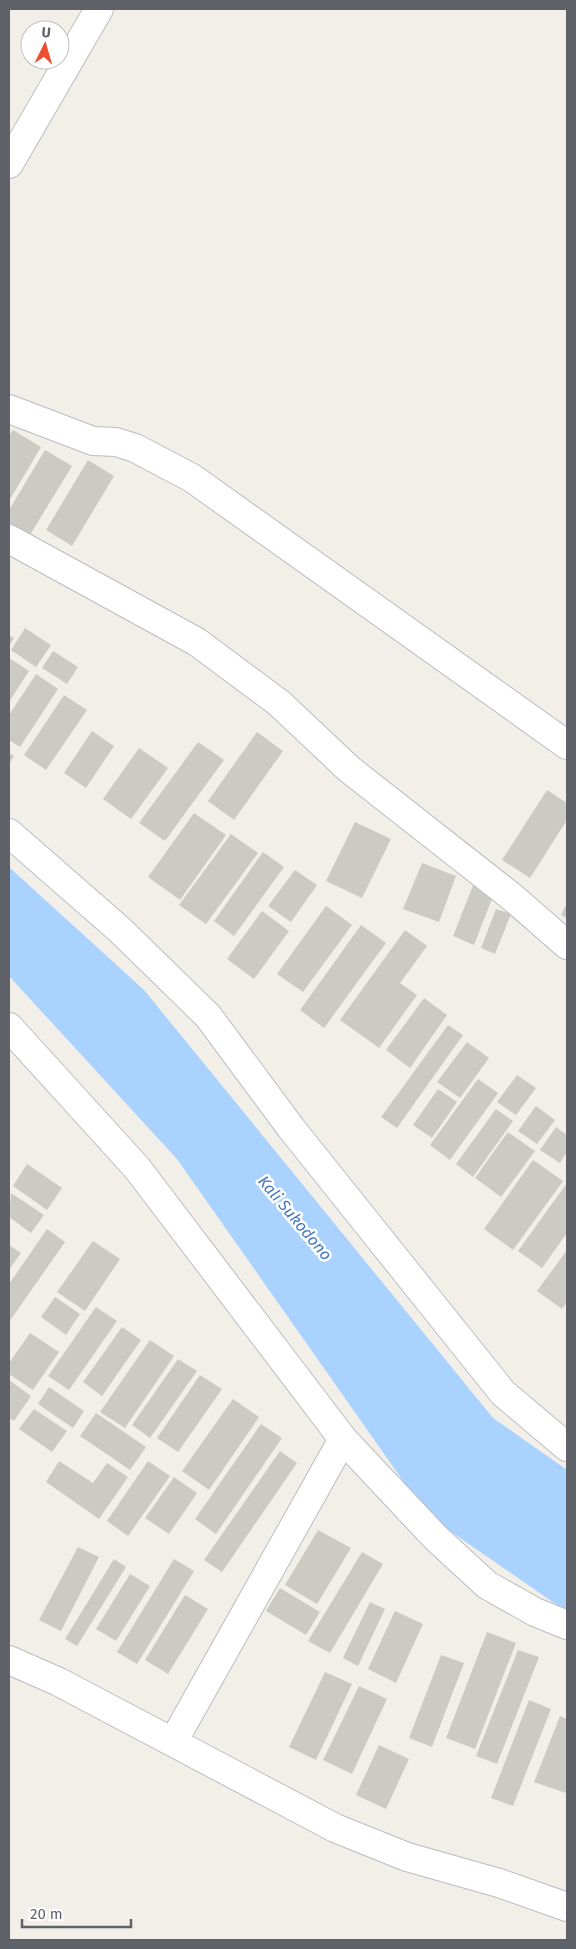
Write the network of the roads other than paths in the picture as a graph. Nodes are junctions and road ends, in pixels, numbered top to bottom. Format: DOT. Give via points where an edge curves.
graph roads {
  1 [pos="99,9"];
  2 [pos="9,164"];
  3 [pos="9,409"];
  4 [pos="9,539"];
  5 [pos="567,745"];
  6 [pos="9,834"];
  7 [pos="567,945"];
  8 [pos="9,1027"];
  9 [pos="343,1439"];
  10 [pos="567,1447"];
  11 [pos="567,1625"];
  12 [pos="9,1660"];
  13 [pos="173,1742"];
  14 [pos="567,1907"];
  1 -- 2 [label="street"];
  3 -- 5 [label="street" via="93,441 116,442 135,448 192,478"];
  4 -- 7 [label="street" via="197,642 278,703 349,769 512,897"];
  6 -- 10 [label="street" via="120,930 208,1016 291,1128 503,1393"];
  8 -- 9 [label="street" via="137,1168"];
  9 -- 11 [label="street" via="435,1537 486,1585 535,1612"];
  9 -- 13 [label="street"];
  12 -- 13 [label="street" via="59,1682"];
  13 -- 14 [label="street" via="335,1828 407,1857 499,1883"];
}
